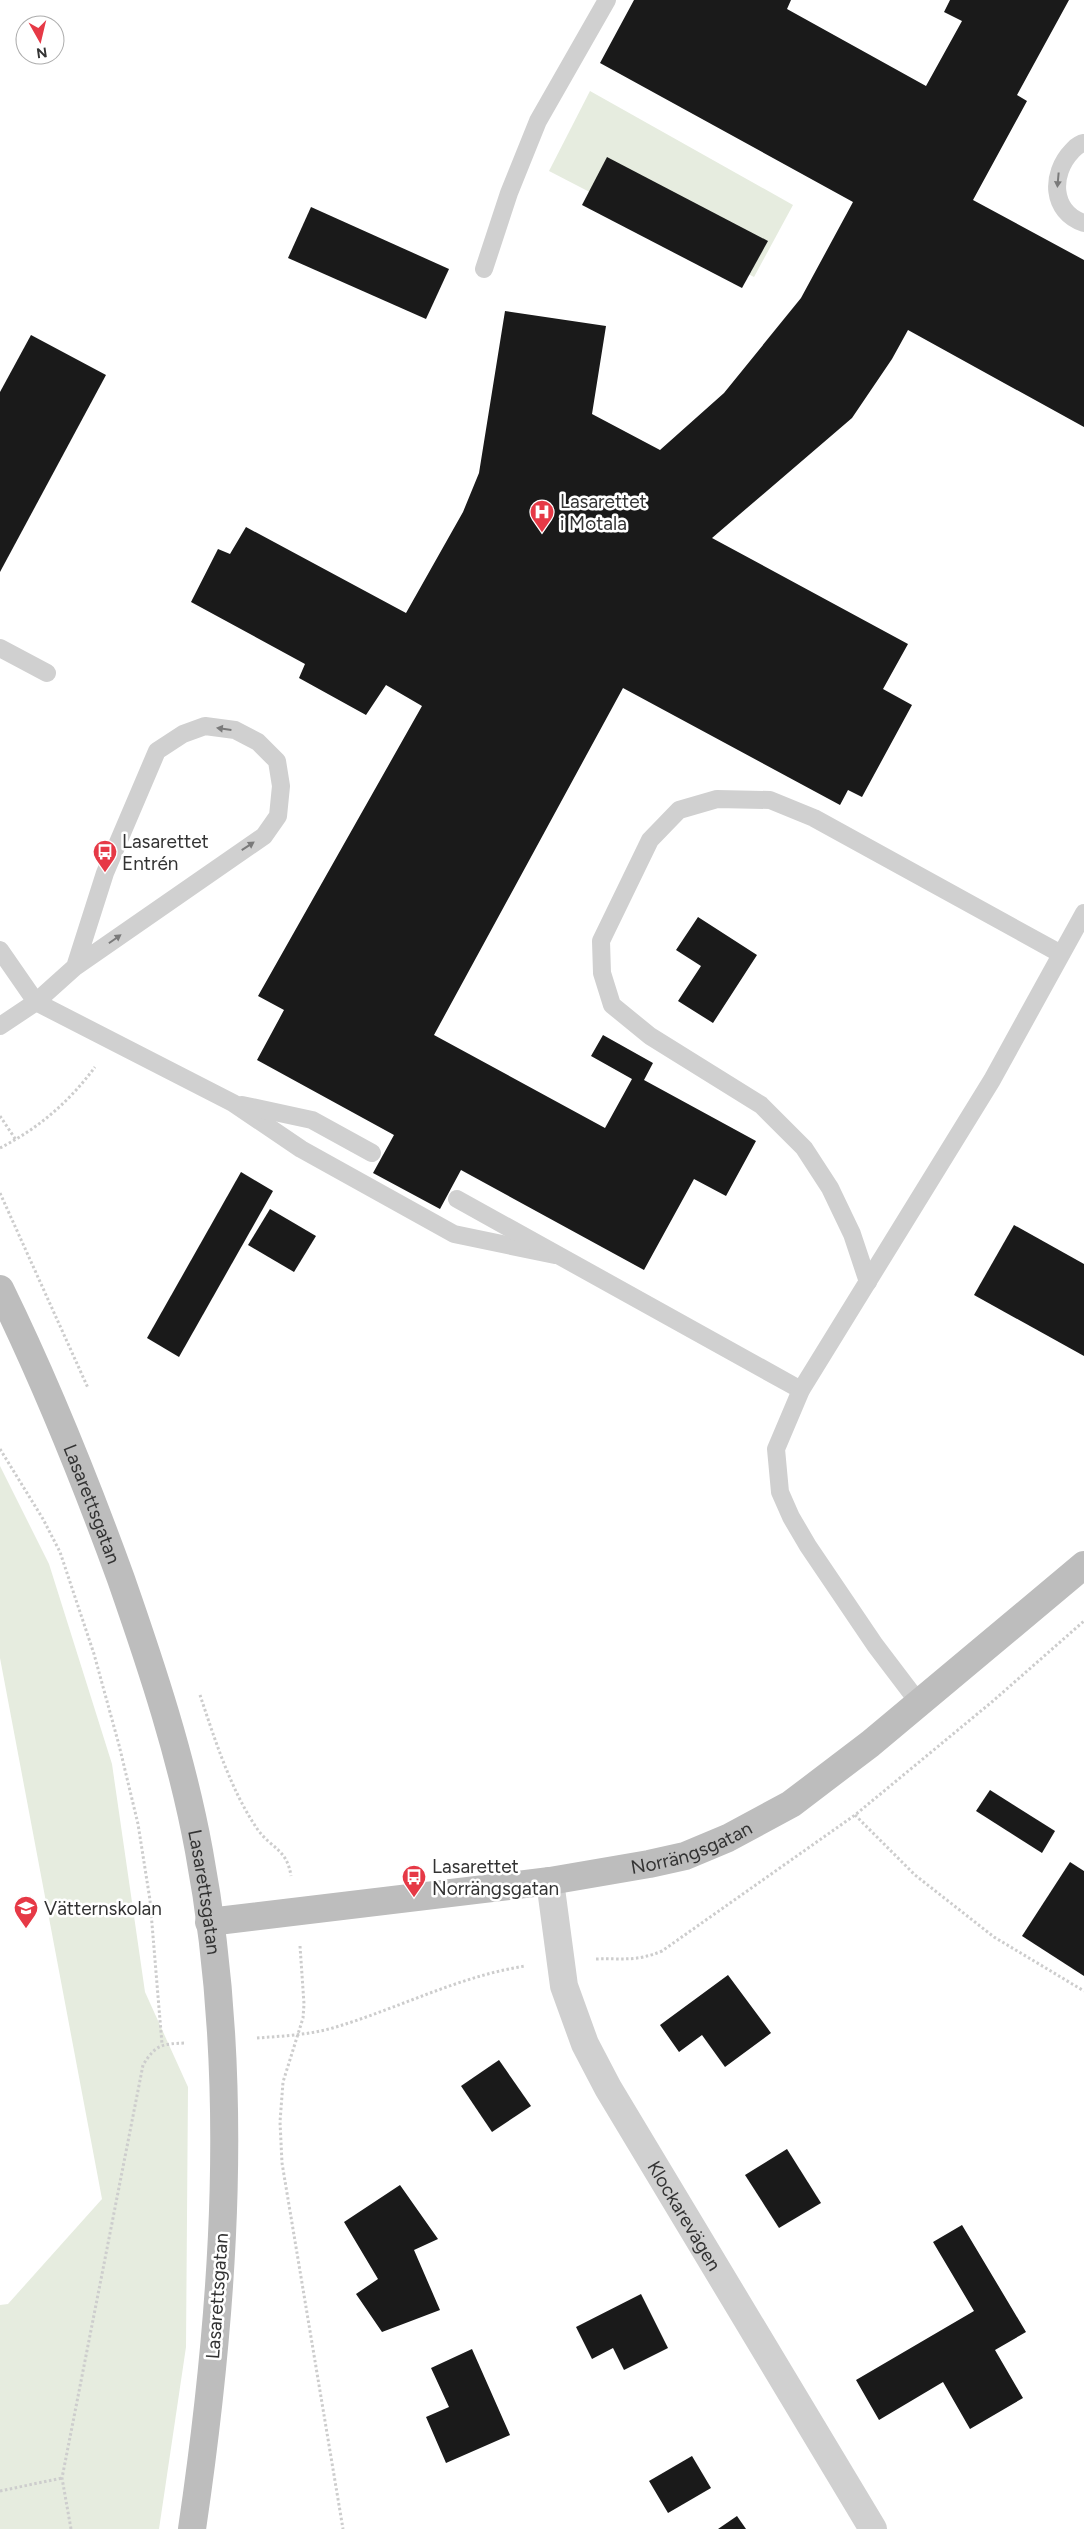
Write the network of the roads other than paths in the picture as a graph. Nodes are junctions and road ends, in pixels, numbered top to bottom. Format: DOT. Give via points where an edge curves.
graph roads {
  1 [pos="607,0"];
  2 [pos="1084,143"];
  3 [pos="1084,223"];
  4 [pos="484,269"];
  5 [pos="0,648"];
  6 [pos="47,673"];
  7 [pos="1084,913"];
  8 [pos="0,950"];
  9 [pos="1061,954"];
  10 [pos="75,967"];
  11 [pos="36,1002"];
  12 [pos="0,1026"];
  13 [pos="233,1104"];
  14 [pos="372,1152"];
  15 [pos="457,1199"];
  16 [pos="555,1255"];
  17 [pos="868,1282"];
  18 [pos="0,1289"];
  19 [pos="801,1390"];
  20 [pos="1084,1565"];
  21 [pos="920,1703"];
  22 [pos="550,1881"];
  23 [pos="209,1922"];
  24 [pos="192,2529"];
  25 [pos="873,2529"];
  1 -- 4 [label="lane" via="538,120"];
  2 -- 3 [label="lane, one-way" via="1062,162 1056,180 1060,203 1073,219"];
  5 -- 6 [label="lane"];
  7 -- 9 [label="lane"];
  8 -- 11 [label="lane"];
  9 -- 17 [label="lane" via="992,1080"];
  9 -- 17 [label="lane" via="814,818 770,800 717,798 679,810 650,840 601,941 602,973 612,1005 650,1036 762,1105 804,1148 830,1188 852,1234"];
  10 -- 10 [label="lane, one-way" via="264,836 278,816 281,786 277,761 258,742 235,730 205,726 183,734 157,751 105,872"];
  10 -- 11 [label="lane"];
  11 -- 12 [label="lane"];
  11 -- 13 [label="lane"];
  13 -- 14 [label="lane" via="312,1120"];
  13 -- 16 [label="lane" via="301,1149 454,1234"];
  15 -- 16 [label="lane"];
  16 -- 19 [label="lane"];
  17 -- 19 [label="lane"];
  18 -- 23 [label="street, Lasarettsgatan" via="92,1498 170,1725 200,1854"];
  19 -- 21 [label="lane" via="776,1450 780,1492 808,1546 875,1645"];
  20 -- 21 [label="street, Norrängsgatan"];
  21 -- 22 [label="street, Norrängsgatan" via="791,1804 728,1838 685,1856"];
  22 -- 23 [label="street, Norrängsgatan"];
  22 -- 25 [label="street, Klockarevägen" via="564,1986 585,2044"];
  23 -- 24 [label="street, Lasarettsgatan" via="221,2040 225,2153 217,2320 208,2422"];
}
